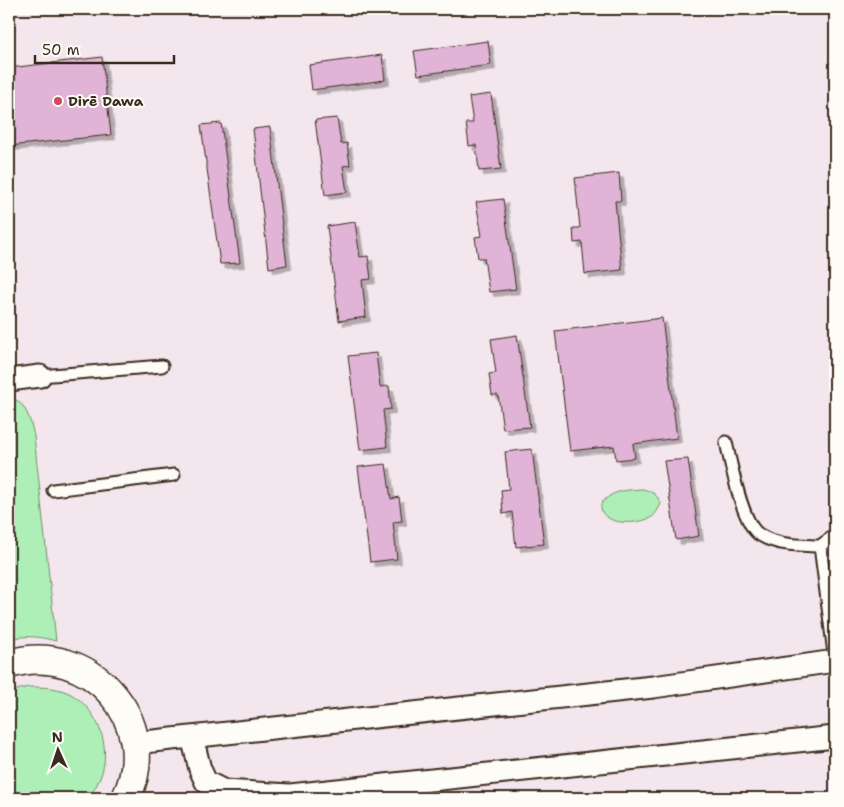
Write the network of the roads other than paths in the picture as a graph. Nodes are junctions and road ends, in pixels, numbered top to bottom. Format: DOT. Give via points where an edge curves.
graph roads {
  1 [pos="162,366"];
  2 [pos="40,376"];
  3 [pos="9,380"];
  4 [pos="726,442"];
  5 [pos="174,475"];
  6 [pos="52,490"];
  7 [pos="835,535"];
  8 [pos="820,546"];
  9 [pos="835,661"];
  10 [pos="9,664"];
  11 [pos="192,737"];
  12 [pos="835,737"];
  13 [pos="135,743"];
  14 [pos="291,797"];
  15 [pos="126,798"];
  1 -- 2 [label="lane"];
  2 -- 3 [label="street"];
  4 -- 8 [label="lane" via="746,519 758,534 783,544"];
  5 -- 6 [label="lane"];
  7 -- 8 [label="lane"];
  8 -- 9 [label="lane"];
  9 -- 11 [label="street" via="653,687"];
  10 -- 13 [label="street" via="27,660 61,662 91,675 116,697 125,711"];
  11 -- 13 [label="street"];
  11 -- 14 [label="street" via="206,782 224,791"];
  12 -- 14 [label="street"];
  13 -- 15 [label="street" via="134,776"];
}
